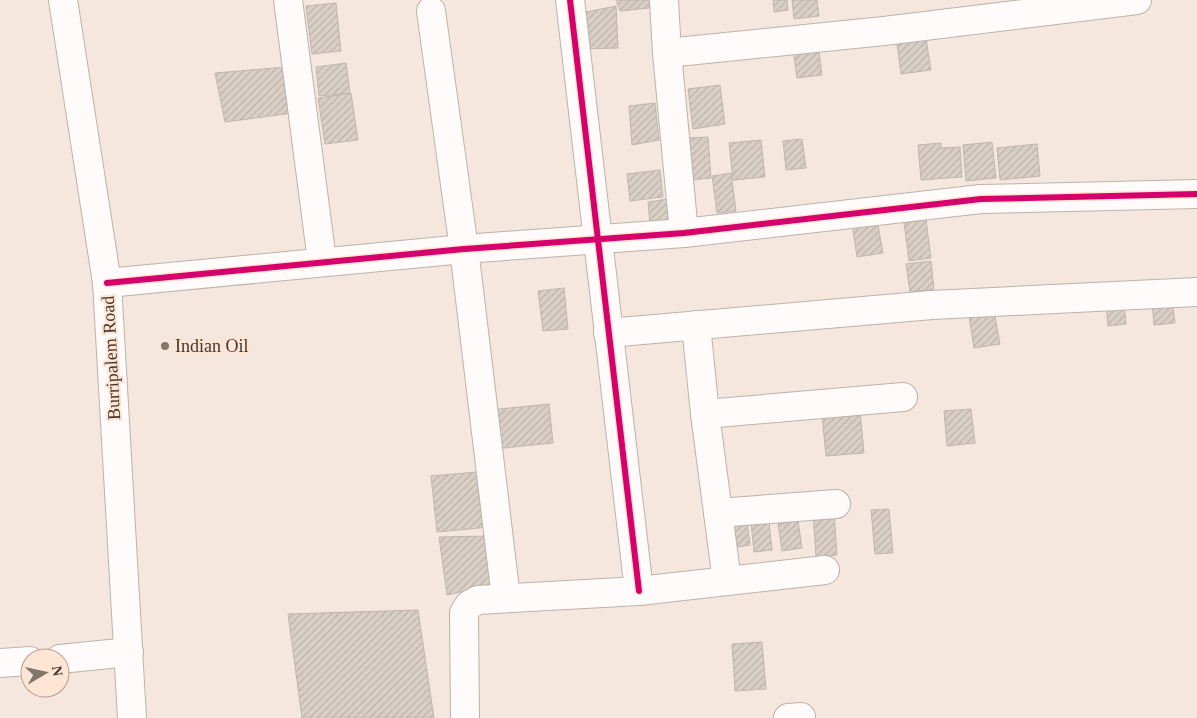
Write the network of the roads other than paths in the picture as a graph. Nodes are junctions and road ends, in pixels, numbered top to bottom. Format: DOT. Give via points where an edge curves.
graph roads {
  1 [pos="63,0"];
  2 [pos="288,0"];
  3 [pos="570,0"];
  4 [pos="664,0"];
  5 [pos="1137,0"];
  6 [pos="1048,6"];
  7 [pos="431,11"];
  8 [pos="667,53"];
  9 [pos="1197,194"];
  10 [pos="684,233"];
  11 [pos="597,239"];
  12 [pos="464,249"];
  13 [pos="322,261"];
  14 [pos="107,283"];
  15 [pos="1197,292"];
  16 [pos="696,325"];
  17 [pos="608,333"];
  18 [pos="903,397"];
  19 [pos="705,414"];
  20 [pos="836,504"];
  21 [pos="718,513"];
  22 [pos="825,570"];
  23 [pos="727,581"];
  24 [pos="639,591"];
  25 [pos="506,598"];
  26 [pos="129,652"];
  27 [pos="70,658"];
  28 [pos="20,662"];
  29 [pos="0,664"];
  30 [pos="801,717"];
  31 [pos="132,718"];
  32 [pos="465,718"];
  33 [pos="788,718"];
  1 -- 14 [label="street, Burripalem Road"];
  2 -- 13 [label="street"];
  3 -- 11 [label="street"];
  4 -- 8 [label="street"];
  5 -- 6 [label="street"];
  6 -- 8 [label="street" via="884,31"];
  7 -- 12 [label="street"];
  8 -- 10 [label="street"];
  9 -- 10 [label="street" via="981,199"];
  10 -- 11 [label="street"];
  11 -- 12 [label="street"];
  11 -- 17 [label="street"];
  12 -- 13 [label="street"];
  12 -- 25 [label="street"];
  13 -- 14 [label="street"];
  14 -- 26 [label="street, Burripalem Road"];
  15 -- 16 [label="street" via="932,305"];
  16 -- 17 [label="street"];
  16 -- 19 [label="street"];
  17 -- 24 [label="street"];
  18 -- 19 [label="street"];
  19 -- 21 [label="street"];
  20 -- 21 [label="street"];
  21 -- 23 [label="street"];
  22 -- 23 [label="street"];
  23 -- 24 [label="street"];
  24 -- 25 [label="street"];
  25 -- 32 [label="street" via="478,600 468,605 464,613"];
  26 -- 27 [label="street"];
  26 -- 31 [label="street, Burripalem Road"];
  28 -- 29 [label="street"];
  30 -- 33 [label="street"];
}
